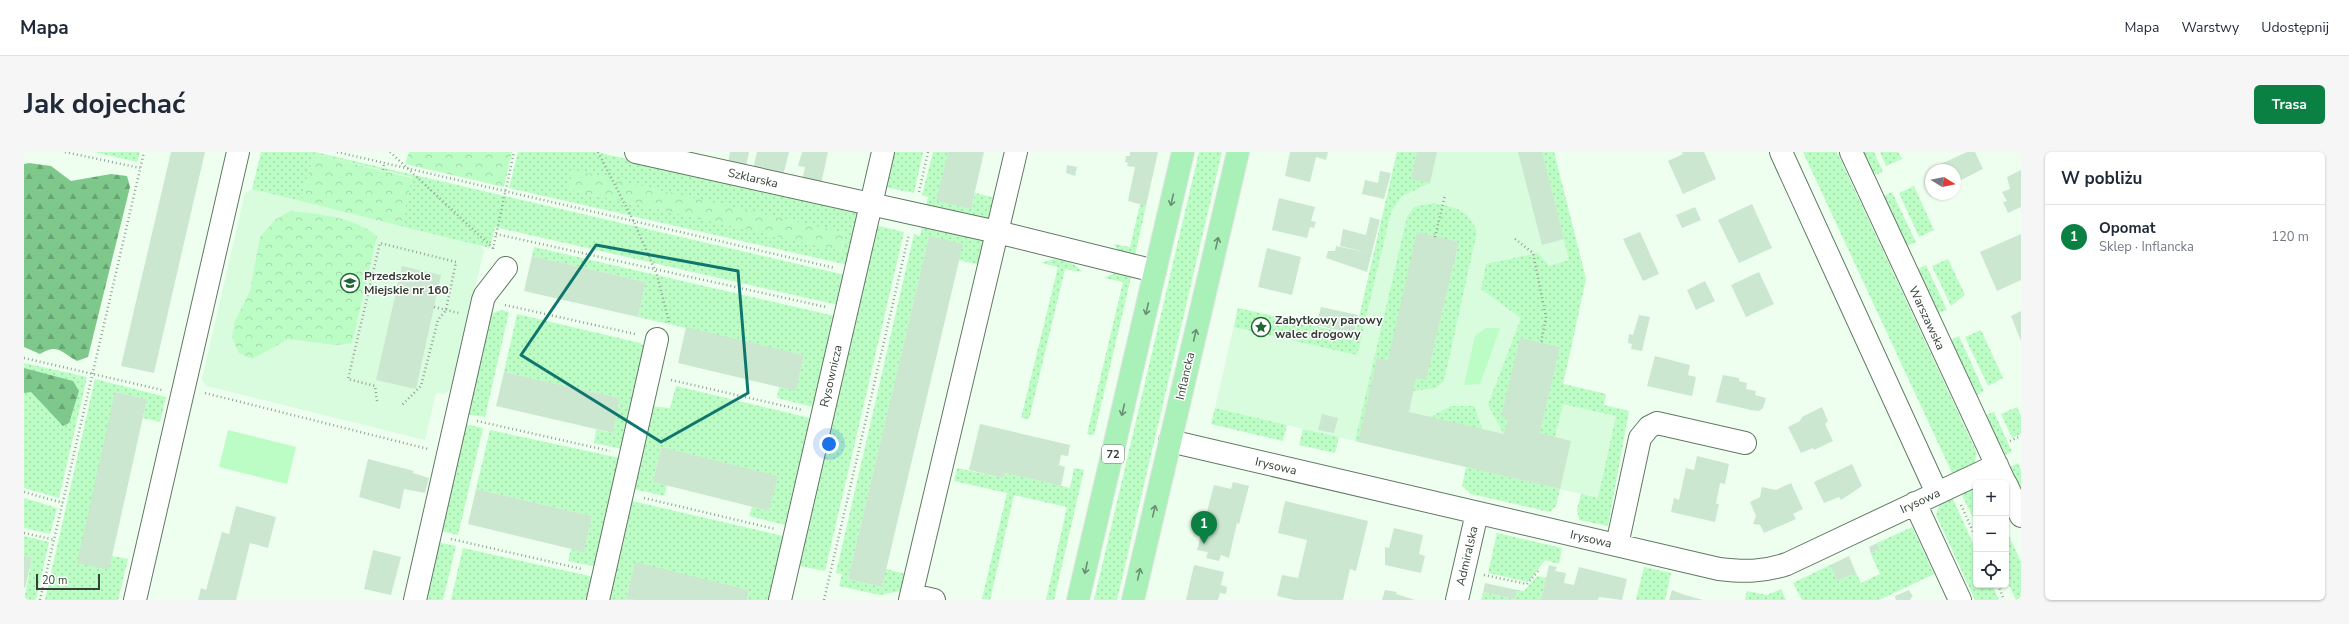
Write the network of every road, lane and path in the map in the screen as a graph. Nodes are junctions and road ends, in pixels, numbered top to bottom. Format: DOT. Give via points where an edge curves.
graph roads {
  1 [pos="65,152"];
  2 [pos="144,152"];
  3 [pos="238,152"];
  4 [pos="338,152"];
  5 [pos="390,152"];
  6 [pos="514,152"];
  7 [pos="598,152"];
  8 [pos="636,152"];
  9 [pos="883,152"];
  10 [pos="928,152"];
  11 [pos="1016,152"];
  12 [pos="1183,152"];
  13 [pos="1238,152"];
  14 [pos="1780,152"];
  15 [pos="1850,152"];
  16 [pos="384,163"];
  17 [pos="140,168"];
  18 [pos="406,169"];
  19 [pos="383,170"];
  20 [pos="505,193"];
  21 [pos="1445,195"];
  22 [pos="871,204"];
  23 [pos="914,214"];
  24 [pos="634,222"];
  25 [pos="997,232"];
  26 [pos="496,234"];
  27 [pos="1435,237"];
  28 [pos="1515,238"];
  29 [pos="493,248"];
  30 [pos="506,268"];
  31 [pos="654,269"];
  32 [pos="1156,270"];
  33 [pos="855,273"];
  34 [pos="483,300"];
  35 [pos="846,312"];
  36 [pos="657,339"];
  37 [pos="1541,343"];
  38 [pos="24,358"];
  39 [pos="93,374"];
  40 [pos="649,375"];
  41 [pos="183,388"];
  42 [pos="377,401"];
  43 [pos="401,406"];
  44 [pos="822,414"];
  45 [pos="458,417"];
  46 [pos="2021,436"];
  47 [pos="1170,441"];
  48 [pos="2010,441"];
  49 [pos="1745,443"];
  50 [pos="449,454"];
  51 [pos="630,456"];
  52 [pos="2003,477"];
  53 [pos="24,492"];
  54 [pos="622,493"];
  55 [pos="1938,493"];
  56 [pos="63,503"];
  57 [pos="1915,503"];
  58 [pos="1478,513"];
  59 [pos="2021,516"];
  60 [pos="24,533"];
  61 [pos="431,534"];
  62 [pos="795,534"];
  63 [pos="55,540"];
  64 [pos="1617,545"];
  65 [pos="1539,570"];
  66 [pos="604,574"];
  67 [pos="1484,575"];
  68 [pos="1999,588"];
  69 [pos="911,597"];
  70 [pos="40,600"];
  71 [pos="134,600"];
  72 [pos="415,600"];
  73 [pos="598,600"];
  74 [pos="780,600"];
  75 [pos="824,600"];
  76 [pos="934,600"];
  77 [pos="1078,600"];
  78 [pos="1133,600"];
  79 [pos="1458,600"];
  80 [pos="1960,600"];
  81 [pos="2004,600"];
  1 -- 17 [label="path"];
  2 -- 17 [label="path"];
  3 -- 41 [label="street"];
  4 -- 16 [label="path"];
  5 -- 18 [label="path"];
  6 -- 20 [label="path"];
  7 -- 24 [label="path"];
  8 -- 22 [label="street, Szklarska"];
  9 -- 22 [label="street, Rysownicza"];
  10 -- 23 [label="path"];
  11 -- 25 [label="street"];
  12 -- 32 [label="main road, 72, one-way"];
  47 -- 13 [label="main road, Inflancka, one-way"];
  14 -- 55 [label="street"];
  15 -- 52 [label="street, Warszawska"];
  16 -- 18 [label="path"];
  16 -- 19 [label="path"];
  17 -- 39 [label="path"];
  18 -- 20 [label="path"];
  18 -- 29 [label="path"];
  20 -- 24 [label="path"];
  20 -- 26 [label="path"];
  21 -- 27 [label="path"];
  22 -- 23 [label="street, Szklarska"];
  22 -- 33 [label="street, Rysownicza"];
  23 -- 25 [label="street, Szklarska"];
  23 -- 75 [label="path"];
  24 -- 31 [label="path"];
  24 -- 33 [label="path"];
  25 -- 32 [label="street, Szklarska"];
  25 -- 69 [label="street"];
  26 -- 29 [label="path"];
  26 -- 31 [label="path"];
  28 -- 37 [label="path" via="1533,253 1546,317"];
  29 -- 30 [label="path"];
  30 -- 34 [label="street"];
  31 -- 35 [label="path"];
  31 -- 36 [label="path" via="670,319 667,333"];
  32 -- 77 [label="main road, 72, one-way"];
  33 -- 35 [label="street, Rysownicza"];
  34 -- 36 [label="path"];
  34 -- 45 [label="street"];
  35 -- 44 [label="street, Rysownicza"];
  36 -- 40 [label="street"];
  38 -- 39 [label="path"];
  39 -- 41 [label="path" via="170,392"];
  39 -- 56 [label="path"];
  40 -- 44 [label="path"];
  40 -- 51 [label="street"];
  41 -- 50 [label="path"];
  41 -- 71 [label="street"];
  42 -- 43 [label="path" via="375,386 348,379 380,243 456,262 446,310 438,320 421,386"];
  44 -- 62 [label="street, Rysownicza"];
  45 -- 50 [label="street"];
  45 -- 51 [label="path"];
  46 -- 48 [label="path"];
  47 -- 58 [label="street, Irysowa"];
  78 -- 47 [label="main road, Inflancka, one-way"];
  49 -- 64 [label="street" via="1657,423 1649,427 1640,438"];
  50 -- 61 [label="street"];
  51 -- 54 [label="street"];
  52 -- 55 [label="street, Irysowa"];
  52 -- 59 [label="street, Warszawska"];
  53 -- 56 [label="path"];
  54 -- 62 [label="path"];
  54 -- 66 [label="street"];
  55 -- 57 [label="street, Irysowa"];
  56 -- 63 [label="path"];
  57 -- 64 [label="street, Irysowa" via="1787,564 1762,571 1719,569"];
  57 -- 80 [label="street"];
  58 -- 64 [label="street, Irysowa"];
  58 -- 79 [label="street, Admiralska"];
  60 -- 63 [label="path"];
  61 -- 66 [label="path"];
  61 -- 72 [label="street"];
  62 -- 74 [label="street, Rysownicza"];
  63 -- 70 [label="path"];
  65 -- 67 [label="path" via="1527,584"];
  66 -- 73 [label="street"];
  68 -- 81 [label="path"];
  69 -- 76 [label="street"];
}
